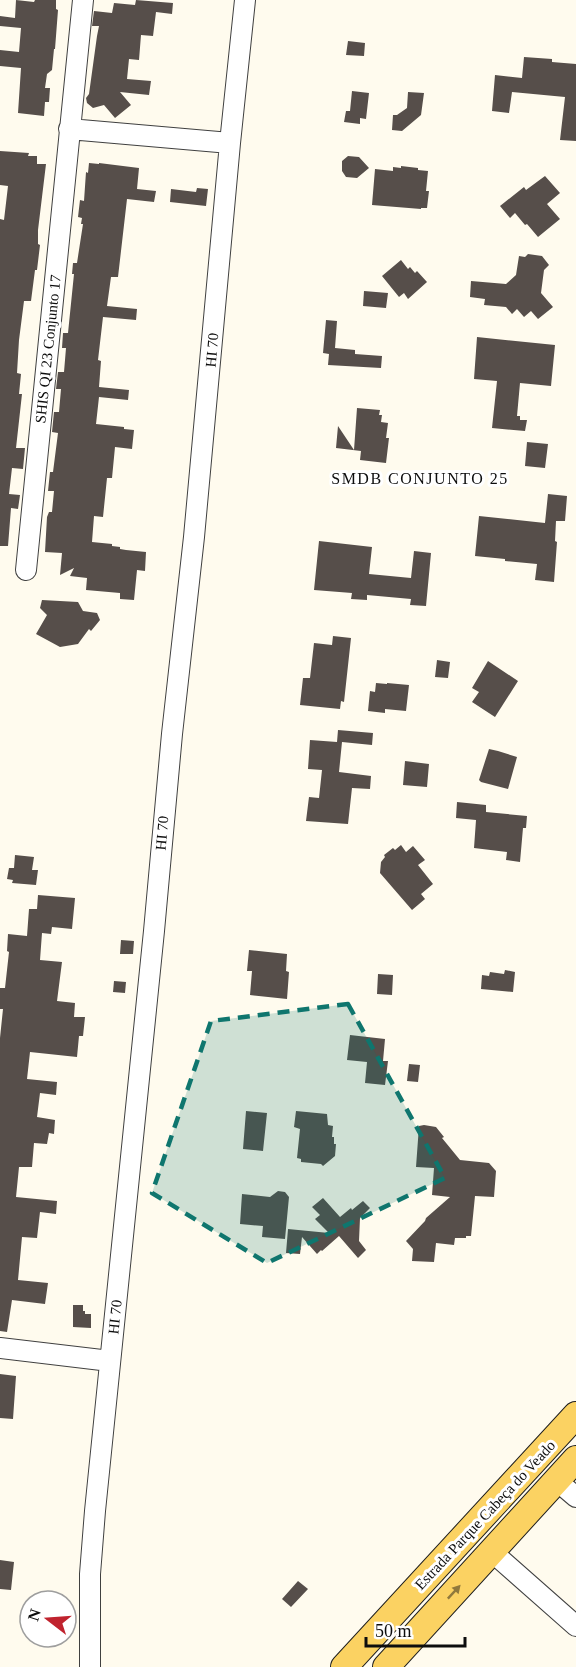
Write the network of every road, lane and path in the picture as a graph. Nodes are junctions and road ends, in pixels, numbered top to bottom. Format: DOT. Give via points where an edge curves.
graph roads {
  1 [pos="83,0"];
  2 [pos="245,0"];
  3 [pos="69,129"];
  4 [pos="230,143"];
  5 [pos="26,570"];
  6 [pos="0,1348"];
  7 [pos="111,1360"];
  8 [pos="576,1415"];
  9 [pos="576,1459"];
  10 [pos="556,1480"];
  11 [pos="576,1497"];
  12 [pos="491,1551"];
  13 [pos="576,1626"];
  14 [pos="90,1667"];
  15 [pos="344,1667"];
  16 [pos="386,1667"];
  1 -- 3 [label="street, SHIS QI 23 Conjunto 17"];
  2 -- 4 [label="street, HI 70"];
  3 -- 4 [label="street"];
  3 -- 5 [label="street, SHIS QI 23 Conjunto 17"];
  4 -- 7 [label="street, HI 70"];
  6 -- 7 [label="street"];
  7 -- 14 [label="street, HI 70" via="90,1574"];
  8 -- 15 [label="main road, Estrada Parque Cabeça do Veado"];
  9 -- 10 [label="main road, Estrada Parque Cabeça do Veado"];
  10 -- 11 [label="street"];
  10 -- 12 [label="main road, Estrada Parque Cabeça do Veado"];
  12 -- 13 [label="street"];
  16 -- 12 [label="main road, Estrada Parque Cabeça do Veado, one-way"];
}
